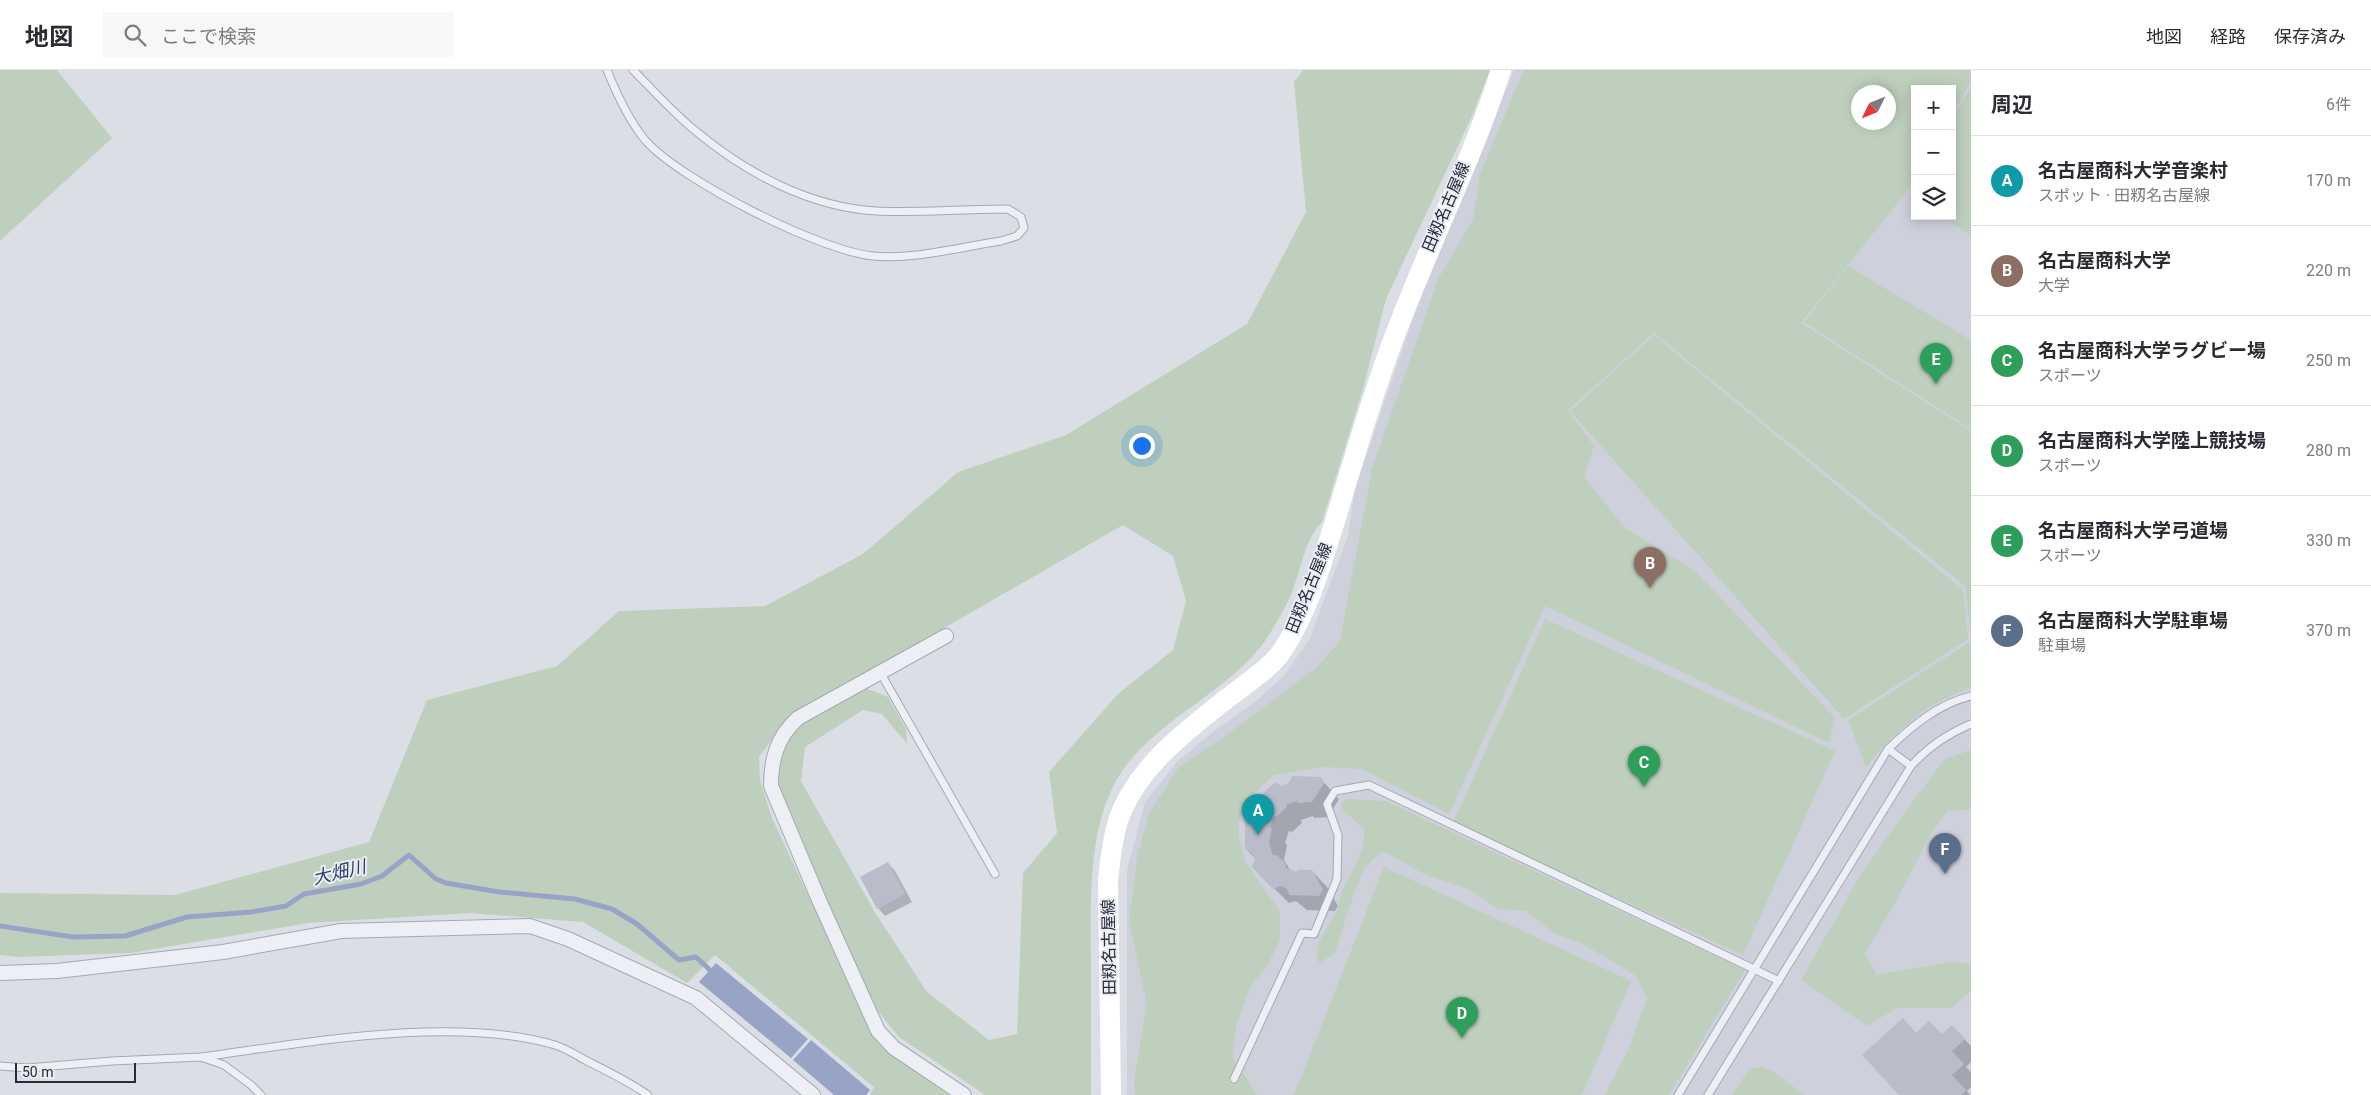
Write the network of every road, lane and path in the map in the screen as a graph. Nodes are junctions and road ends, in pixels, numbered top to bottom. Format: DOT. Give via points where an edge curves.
graph roads {
  1 [pos="607,70"];
  2 [pos="632,70"];
  3 [pos="1501,70"];
  4 [pos="946,636"];
  5 [pos="880,672"];
  6 [pos="1971,696"];
  7 [pos="1971,724"];
  8 [pos="1888,749"];
  9 [pos="1911,766"];
  10 [pos="995,874"];
  11 [pos="1755,970"];
  12 [pos="0,973"];
  13 [pos="1779,981"];
  14 [pos="201,1057"];
  15 [pos="0,1066"];
  16 [pos="1234,1079"];
  17 [pos="260,1095"];
  18 [pos="648,1095"];
  19 [pos="813,1095"];
  20 [pos="964,1095"];
  21 [pos="1111,1095"];
  22 [pos="1678,1095"];
  23 [pos="1708,1095"];
  1 -- 2 [label="lane" via="633,124 660,154 687,174 811,239 848,252 901,256 1001,242 1017,236 1024,228 1021,217 1008,209 875,211 821,201 784,188 730,157 697,133"];
  3 -- 21 [label="main road, 田籾名古屋線" via="1490,106 1406,303 1301,617 1279,655 1184,731 1140,780 1119,819 1108,880"];
  4 -- 5 [label="street"];
  5 -- 10 [label="lane"];
  5 -- 20 [label="street" via="814,708 785,730 771,767 771,786 878,1032 894,1048"];
  6 -- 8 [label="lane" via="1933,712 1913,725"];
  7 -- 9 [label="lane" via="1938,741"];
  8 -- 9 [label="lane"];
  8 -- 11 [label="lane"];
  9 -- 13 [label="lane"];
  11 -- 13 [label="lane"];
  11 -- 16 [label="lane" via="1369,785 1335,791 1327,804 1338,835 1337,878 1314,934 1302,933"];
  11 -- 22 [label="lane"];
  12 -- 19 [label="street" via="57,971 223,952 341,931 530,926 568,939 696,998"];
  13 -- 23 [label="lane"];
  14 -- 15 [label="lane" via="27,1068"];
  14 -- 17 [label="lane" via="224,1065"];
  14 -- 18 [label="lane" via="400,1033 465,1032 519,1037 556,1045 635,1085"];
}
